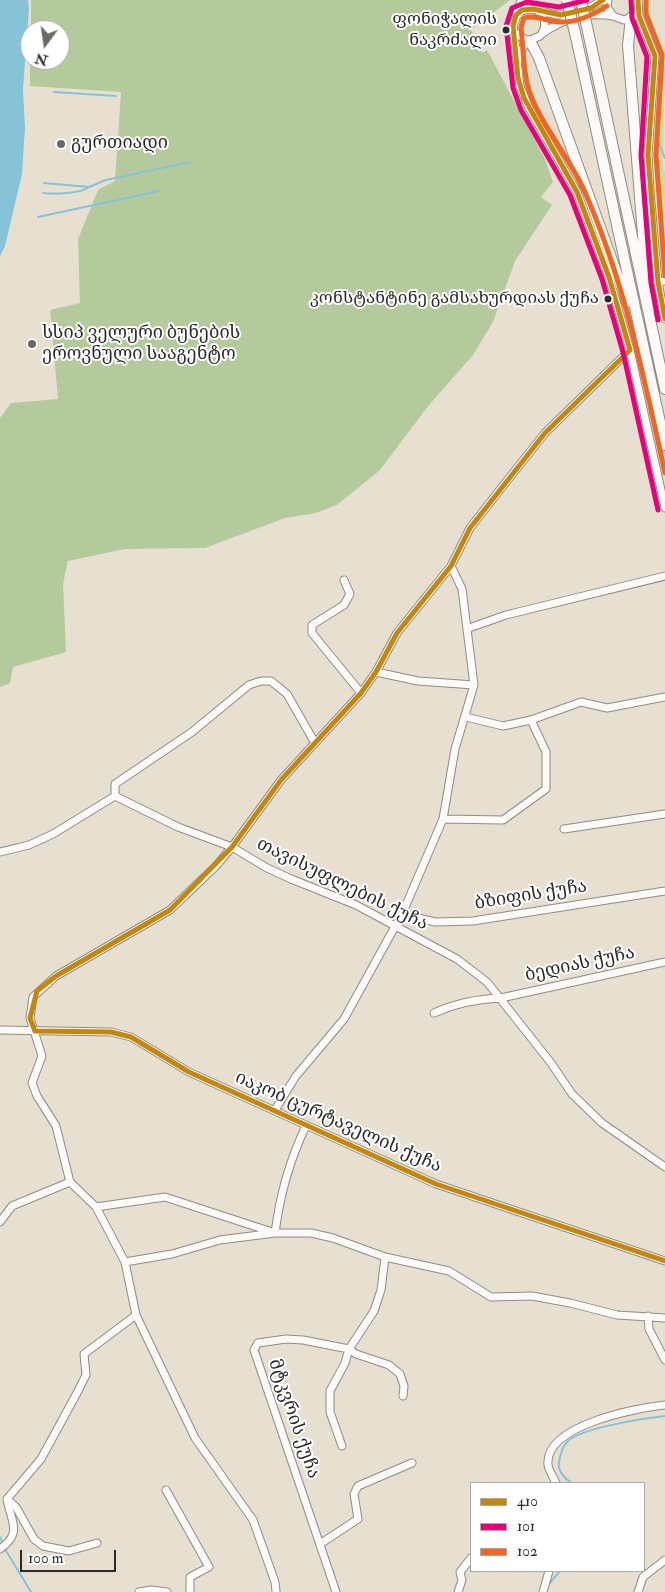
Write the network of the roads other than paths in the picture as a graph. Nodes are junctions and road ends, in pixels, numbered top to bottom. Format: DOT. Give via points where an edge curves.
graph roads {
  1 [pos="523,0"];
  2 [pos="567,0"];
  3 [pos="581,0"];
  4 [pos="603,0"];
  5 [pos="608,0"];
  6 [pos="639,3"];
  7 [pos="538,11"];
  8 [pos="518,13"];
  9 [pos="612,16"];
  10 [pos="631,18"];
  11 [pos="515,33"];
  12 [pos="542,34"];
  13 [pos="649,35"];
  14 [pos="529,41"];
  15 [pos="517,64"];
  16 [pos="661,282"];
  17 [pos="665,318"];
  18 [pos="654,338"];
  19 [pos="630,350"];
  20 [pos="644,354"];
  21 [pos="665,389"];
  22 [pos="665,444"];
  23 [pos="665,508"];
  24 [pos="451,566"];
  25 [pos="665,576"];
  26 [pos="344,580"];
  27 [pos="468,628"];
  28 [pos="376,672"];
  29 [pos="474,685"];
  30 [pos="361,693"];
  31 [pos="665,697"];
  32 [pos="466,717"];
  33 [pos="531,720"];
  34 [pos="315,743"];
  35 [pos="115,796"];
  36 [pos="665,814"];
  37 [pos="443,819"];
  38 [pos="564,829"];
  39 [pos="232,847"];
  40 [pos="0,852"];
  41 [pos="665,891"];
  42 [pos="404,912"];
  43 [pos="395,925"];
  44 [pos="665,962"];
  45 [pos="501,998"];
  46 [pos="434,1013"];
  47 [pos="0,1030"];
  48 [pos="34,1031"];
  49 [pos="275,1110"];
  50 [pos="306,1126"];
  51 [pos="665,1167"];
  52 [pos="70,1182"];
  53 [pos="96,1207"];
  54 [pos="0,1222"];
  55 [pos="275,1233"];
  56 [pos="385,1257"];
  57 [pos="665,1261"];
  58 [pos="124,1262"];
  59 [pos="136,1315"];
  60 [pos="648,1316"];
  61 [pos="665,1318"];
  62 [pos="349,1349"];
  63 [pos="665,1360"];
  64 [pos="403,1396"];
  65 [pos="665,1404"];
  66 [pos="342,1446"];
  67 [pos="412,1464"];
  68 [pos="556,1482"];
  69 [pos="166,1490"];
  70 [pos="7,1499"];
  71 [pos="98,1543"];
  72 [pos="320,1544"];
  73 [pos="0,1549"];
  74 [pos="470,1559"];
  75 [pos="665,1560"];
  76 [pos="549,1572"];
  77 [pos="138,1592"];
  78 [pos="167,1592"];
  79 [pos="190,1592"];
  80 [pos="274,1592"];
  81 [pos="336,1592"];
  82 [pos="458,1592"];
  83 [pos="544,1592"];
  84 [pos="638,1592"];
  1 -- 8 [label="highway"];
  2 -- 20 [label="highway, bridge"];
  3 -- 18 [label="highway, bridge"];
  4 -- 7 [label="street" via="576,13 561,15"];
  5 -- 9 [label="street" via="607,7"];
  6 -- 10 [label="street"];
  6 -- 13 [label="street"];
  7 -- 8 [label="street" via="528,8"];
  7 -- 12 [label="street" via="545,22"];
  8 -- 11 [label="street" via="513,22"];
  9 -- 10 [label="street" via="618,20"];
  9 -- 12 [label="street" via="577,16"];
  10 -- 13 [label="street"];
  10 -- 18 [label="highway" via="628,45"];
  11 -- 14 [label="street"];
  11 -- 15 [label="street"];
  12 -- 14 [label="street"];
  13 -- 16 [label="street" via="656,64 648,155"];
  14 -- 15 [label="street" via="522,49"];
  14 -- 20 [label="highway" via="539,58"];
  15 -- 19 [label="street" via="524,98 568,174 590,225"];
  16 -- 17 [label="street"];
  18 -- 21 [label="highway"];
  19 -- 23 [label="street"];
  19 -- 24 [label="street" via="545,433 470,528"];
  20 -- 22 [label="highway"];
  24 -- 27 [label="street" via="462,589"];
  24 -- 28 [label="street" via="397,633"];
  25 -- 27 [label="street" via="506,615"];
  26 -- 30 [label="street" via="350,594 344,605 312,625 312,633"];
  27 -- 29 [label="street"];
  28 -- 29 [label="street" via="418,681"];
  28 -- 30 [label="street"];
  29 -- 32 [label="street"];
  30 -- 34 [label="street"];
  31 -- 33 [label="street" via="607,708 581,702"];
  32 -- 33 [label="street" via="503,726"];
  32 -- 37 [label="street" via="455,749"];
  33 -- 37 [label="street" via="546,752 546,789 503,820"];
  34 -- 35 [label="street" via="287,694 271,680 261,681 249,686 192,732 115,784"];
  34 -- 39 [label="street" via="281,780"];
  35 -- 39 [label="street, თავისუფლების ქუჩა" via="178,828"];
  35 -- 40 [label="street" via="53,834 29,845"];
  36 -- 38 [label="street"];
  37 -- 42 [label="street"];
  39 -- 43 [label="street, თავისუფლების ქუჩა" via="267,868"];
  39 -- 48 [label="street" via="170,910 56,976 37,992 30,1018"];
  41 -- 42 [label="street, ბზიფის ქუჩა" via="473,921 435,922"];
  42 -- 43 [label="street"];
  43 -- 45 [label="street, თავისუფლების ქუჩა" via="458,959"];
  43 -- 49 [label="street" via="344,1019 296,1076"];
  44 -- 45 [label="street, ბედიას ქუჩა"];
  45 -- 46 [label="street, ბედიას ქუჩა" via="474,999"];
  45 -- 51 [label="street, თავისუფლების ქუჩა" via="572,1094 602,1123"];
  47 -- 48 [label="street, იაკობ ცურტაველის ქუჩა"];
  48 -- 49 [label="street, იაკობ ცურტაველის ქუჩა" via="110,1032 131,1037 188,1072"];
  48 -- 52 [label="street" via="42,1056 32,1084 56,1126"];
  49 -- 50 [label="street, იაკობ ცურტაველის ქუჩა"];
  50 -- 55 [label="street" via="285,1175"];
  50 -- 57 [label="street, იაკობ ცურტაველის ქუჩა" via="436,1184"];
  52 -- 53 [label="street"];
  52 -- 54 [label="street" via="12,1206"];
  53 -- 55 [label="street" via="165,1197"];
  53 -- 58 [label="street"];
  55 -- 56 [label="street" via="318,1234"];
  55 -- 58 [label="street" via="220,1240 172,1254"];
  56 -- 60 [label="street" via="449,1271 492,1298 532,1296 617,1315"];
  56 -- 62 [label="street" via="381,1290 374,1311"];
  58 -- 59 [label="street"];
  59 -- 70 [label="street" via="84,1354 86,1375 42,1459"];
  59 -- 80 [label="street" via="195,1438 253,1520 275,1582"];
  60 -- 61 [label="street"];
  60 -- 63 [label="street" via="649,1329"];
  62 -- 64 [label="street" via="389,1365 400,1374"];
  62 -- 66 [label="street" via="330,1391 330,1412"];
  62 -- 72 [label="street, მტკვრის ქუჩა" via="286,1339 258,1344 254,1350"];
  65 -- 68 [label="street" via="639,1408 578,1428 560,1438 548,1465"];
  67 -- 72 [label="street" via="358,1486 354,1494 358,1519"];
  69 -- 79 [label="street" via="209,1567 190,1577"];
  70 -- 71 [label="street" via="16,1507 34,1539 43,1546 70,1550"];
  70 -- 73 [label="street" via="15,1530 12,1540"];
  72 -- 81 [label="street, მტკვრის ქუჩა"];
  74 -- 82 [label="street" via="460,1572 462,1580"];
  75 -- 84 [label="street" via="643,1577"];
  76 -- 83 [label="street"];
  77 -- 78 [label="street"];
}
